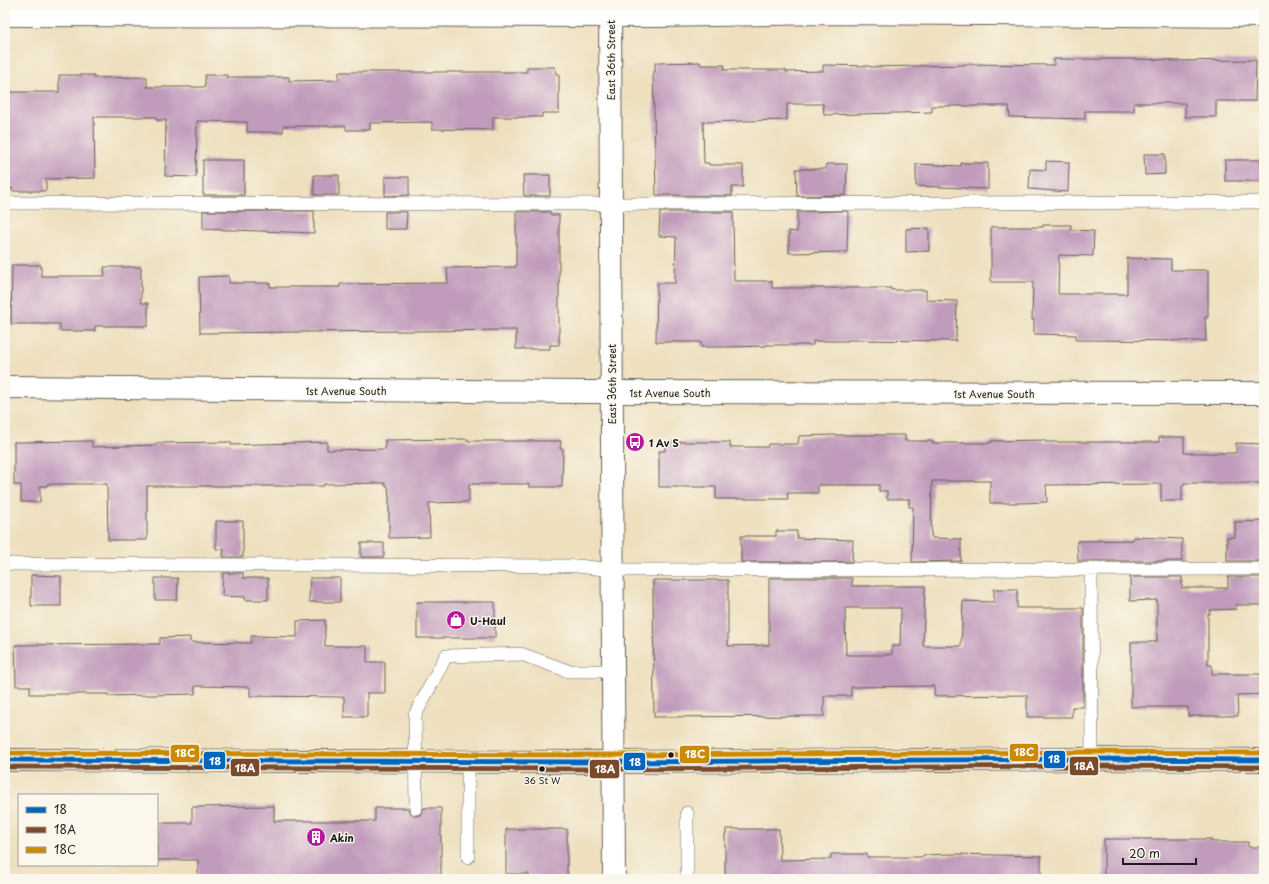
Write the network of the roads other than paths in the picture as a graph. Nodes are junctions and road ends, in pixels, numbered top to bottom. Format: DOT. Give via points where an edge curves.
graph roads {
  1 [pos="718,5"];
  2 [pos="610,10"];
  3 [pos="5,15"];
  4 [pos="657,16"];
  5 [pos="1264,16"];
  6 [pos="1264,202"];
  7 [pos="5,203"];
  8 [pos="611,204"];
  9 [pos="5,387"];
  10 [pos="611,392"];
  11 [pos="1264,393"];
  12 [pos="5,564"];
  13 [pos="1091,569"];
  14 [pos="1264,569"];
  15 [pos="612,570"];
  16 [pos="613,671"];
  17 [pos="1092,759"];
  18 [pos="5,760"];
  19 [pos="1264,760"];
  20 [pos="416,762"];
  21 [pos="468,762"];
  22 [pos="614,762"];
  23 [pos="416,808"];
  24 [pos="687,812"];
  25 [pos="468,857"];
  26 [pos="614,879"];
  27 [pos="687,879"];
  1 -- 4 [label="main road"];
  2 -- 3 [label="main road"];
  2 -- 4 [label="main road"];
  2 -- 8 [label="main road, East 36th Street"];
  4 -- 5 [label="main road" via="830,13"];
  6 -- 8 [label="lane"];
  7 -- 8 [label="lane"];
  8 -- 10 [label="main road, East 36th Street"];
  9 -- 10 [label="main road, 1st Avenue South"];
  10 -- 11 [label="main road, 1st Avenue South"];
  10 -- 15 [label="main road, East 36th Street"];
  12 -- 15 [label="lane" via="578,566"];
  13 -- 14 [label="lane"];
  13 -- 15 [label="lane"];
  13 -- 17 [label="lane"];
  15 -- 16 [label="main road, East 36th Street"];
  16 -- 20 [label="lane" via="568,671 521,654 446,656 415,715"];
  16 -- 22 [label="main road, East 36th Street"];
  17 -- 19 [label="main road"];
  17 -- 22 [label="main road"];
  18 -- 20 [label="main road"];
  20 -- 21 [label="main road"];
  20 -- 23 [label="lane"];
  21 -- 22 [label="main road"];
  21 -- 25 [label="lane"];
  22 -- 26 [label="main road, East 36th Street"];
  24 -- 27 [label="lane"];
}
